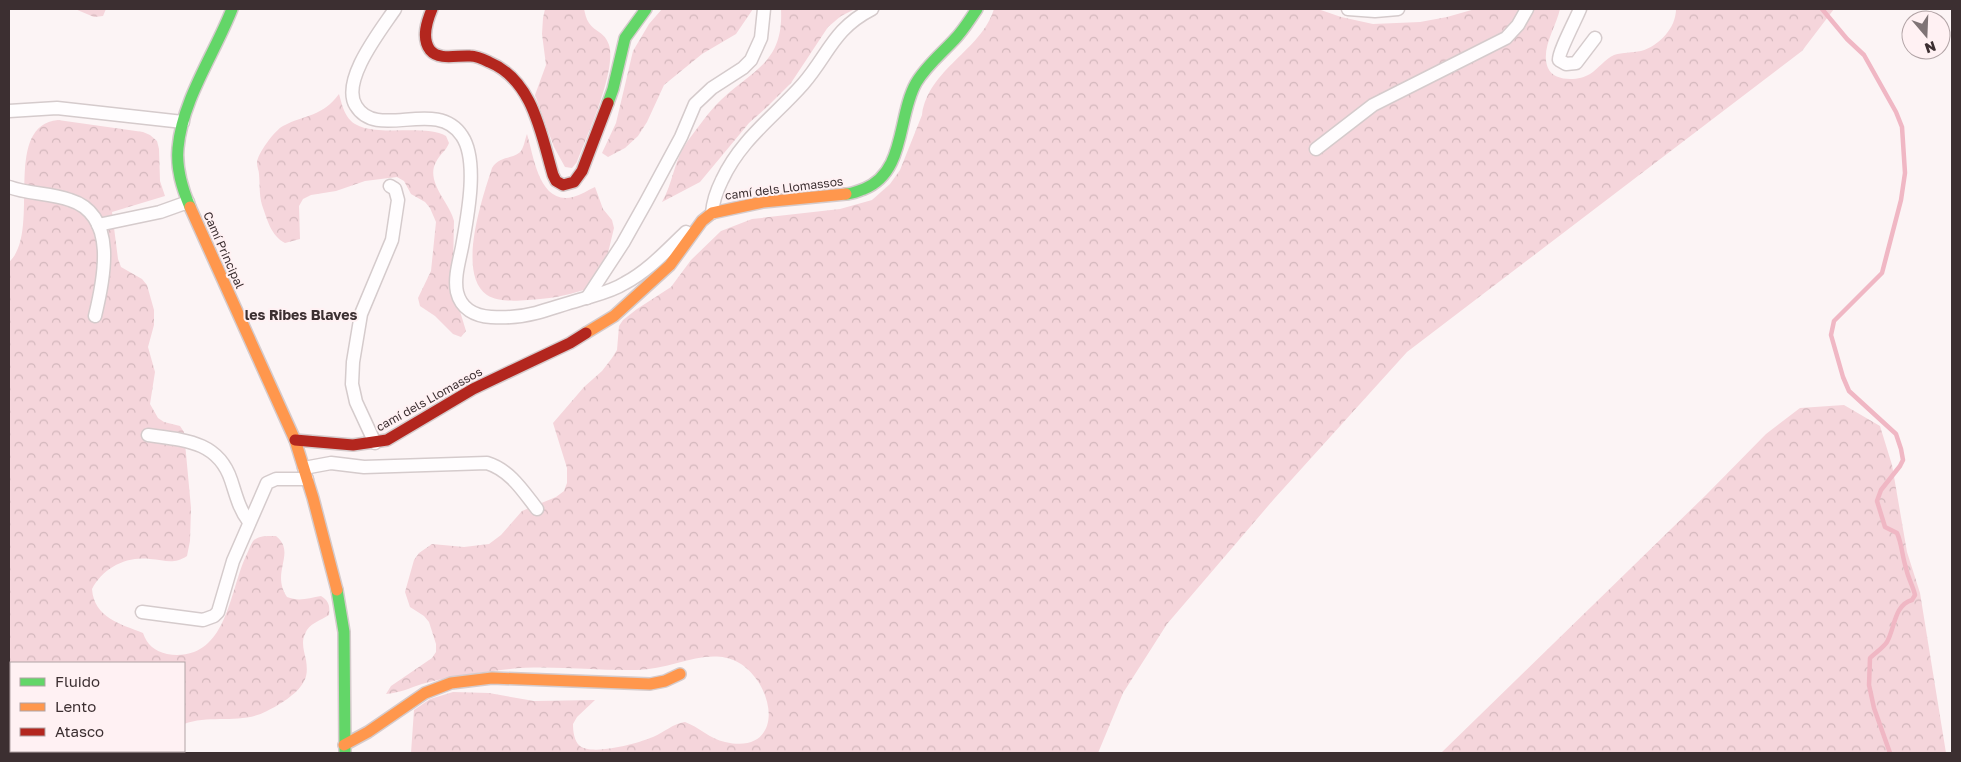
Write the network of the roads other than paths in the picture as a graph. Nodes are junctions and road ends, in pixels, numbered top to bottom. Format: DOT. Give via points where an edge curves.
graph roads {
  1 [pos="232,9"];
  2 [pos="395,9"];
  3 [pos="432,9"];
  4 [pos="646,9"];
  5 [pos="764,9"];
  6 [pos="872,9"];
  7 [pos="977,9"];
  8 [pos="1348,9"];
  9 [pos="1398,9"];
  10 [pos="1527,9"];
  11 [pos="1580,9"];
  12 [pos="1595,38"];
  13 [pos="9,111"];
  14 [pos="182,122"];
  15 [pos="1316,150"];
  16 [pos="390,186"];
  17 [pos="11,191"];
  18 [pos="188,202"];
  19 [pos="707,217"];
  20 [pos="98,225"];
  21 [pos="587,298"];
  22 [pos="95,316"];
  23 [pos="148,435"];
  24 [pos="295,440"];
  25 [pos="376,444"];
  26 [pos="306,474"];
  27 [pos="537,509"];
  28 [pos="248,522"];
  29 [pos="142,612"];
  30 [pos="680,674"];
  31 [pos="345,749"];
  1 -- 14 [label="street, Camí Principal"];
  2 -- 21 [label="street" via="358,70 352,88 353,99 360,112 369,117 381,120 439,119 454,125 463,137 469,152 470,174 457,281 462,304 479,316 507,318"];
  3 -- 4 [label="street" via="426,30 428,48 440,55 473,56 486,60 519,83 531,103 556,181 563,185 574,182 582,171 609,102 625,38"];
  5 -- 21 [label="street" via="759,44 751,60 695,104 682,137 646,202"];
  6 -- 19 [label="street" via="842,30 802,85 743,144 719,186"];
  7 -- 19 [label="street, camí dels Llomassos" via="916,83 893,160 880,180 852,194 763,202"];
  8 -- 9 [label="street"];
  10 -- 15 [label="street" via="1506,38 1373,105"];
  11 -- 12 [label="street" via="1559,52 1559,60 1566,64 1576,62"];
  13 -- 14 [label="street" via="57,108"];
  14 -- 18 [label="street, Camí Principal" via="178,160"];
  16 -- 25 [label="street" via="395,189 398,200 392,240 361,314 352,373 358,410"];
  17 -- 20 [label="street" via="54,196 80,204"];
  18 -- 20 [label="street" via="160,212"];
  18 -- 24 [label="street, Camí Principal"];
  19 -- 21 [label="street" via="692,226 633,278"];
  19 -- 25 [label="street, camí dels Llomassos" via="670,265 614,316 585,335 473,389 398,435"];
  20 -- 22 [label="street" via="104,264"];
  23 -- 28 [label="street" via="199,444 217,456 226,467 240,510"];
  24 -- 25 [label="street, camí dels Llomassos"];
  24 -- 26 [label="street, Camí Principal"];
  26 -- 27 [label="street" via="322,464 331,463 364,467 486,464 510,476"];
  26 -- 28 [label="street" via="267,483"];
  26 -- 31 [label="street, Camí Principal" via="336,586 344,632"];
  28 -- 29 [label="street" via="214,616 203,620"];
  30 -- 31 [label="street" via="650,684 505,678 460,681 427,692"];
}
